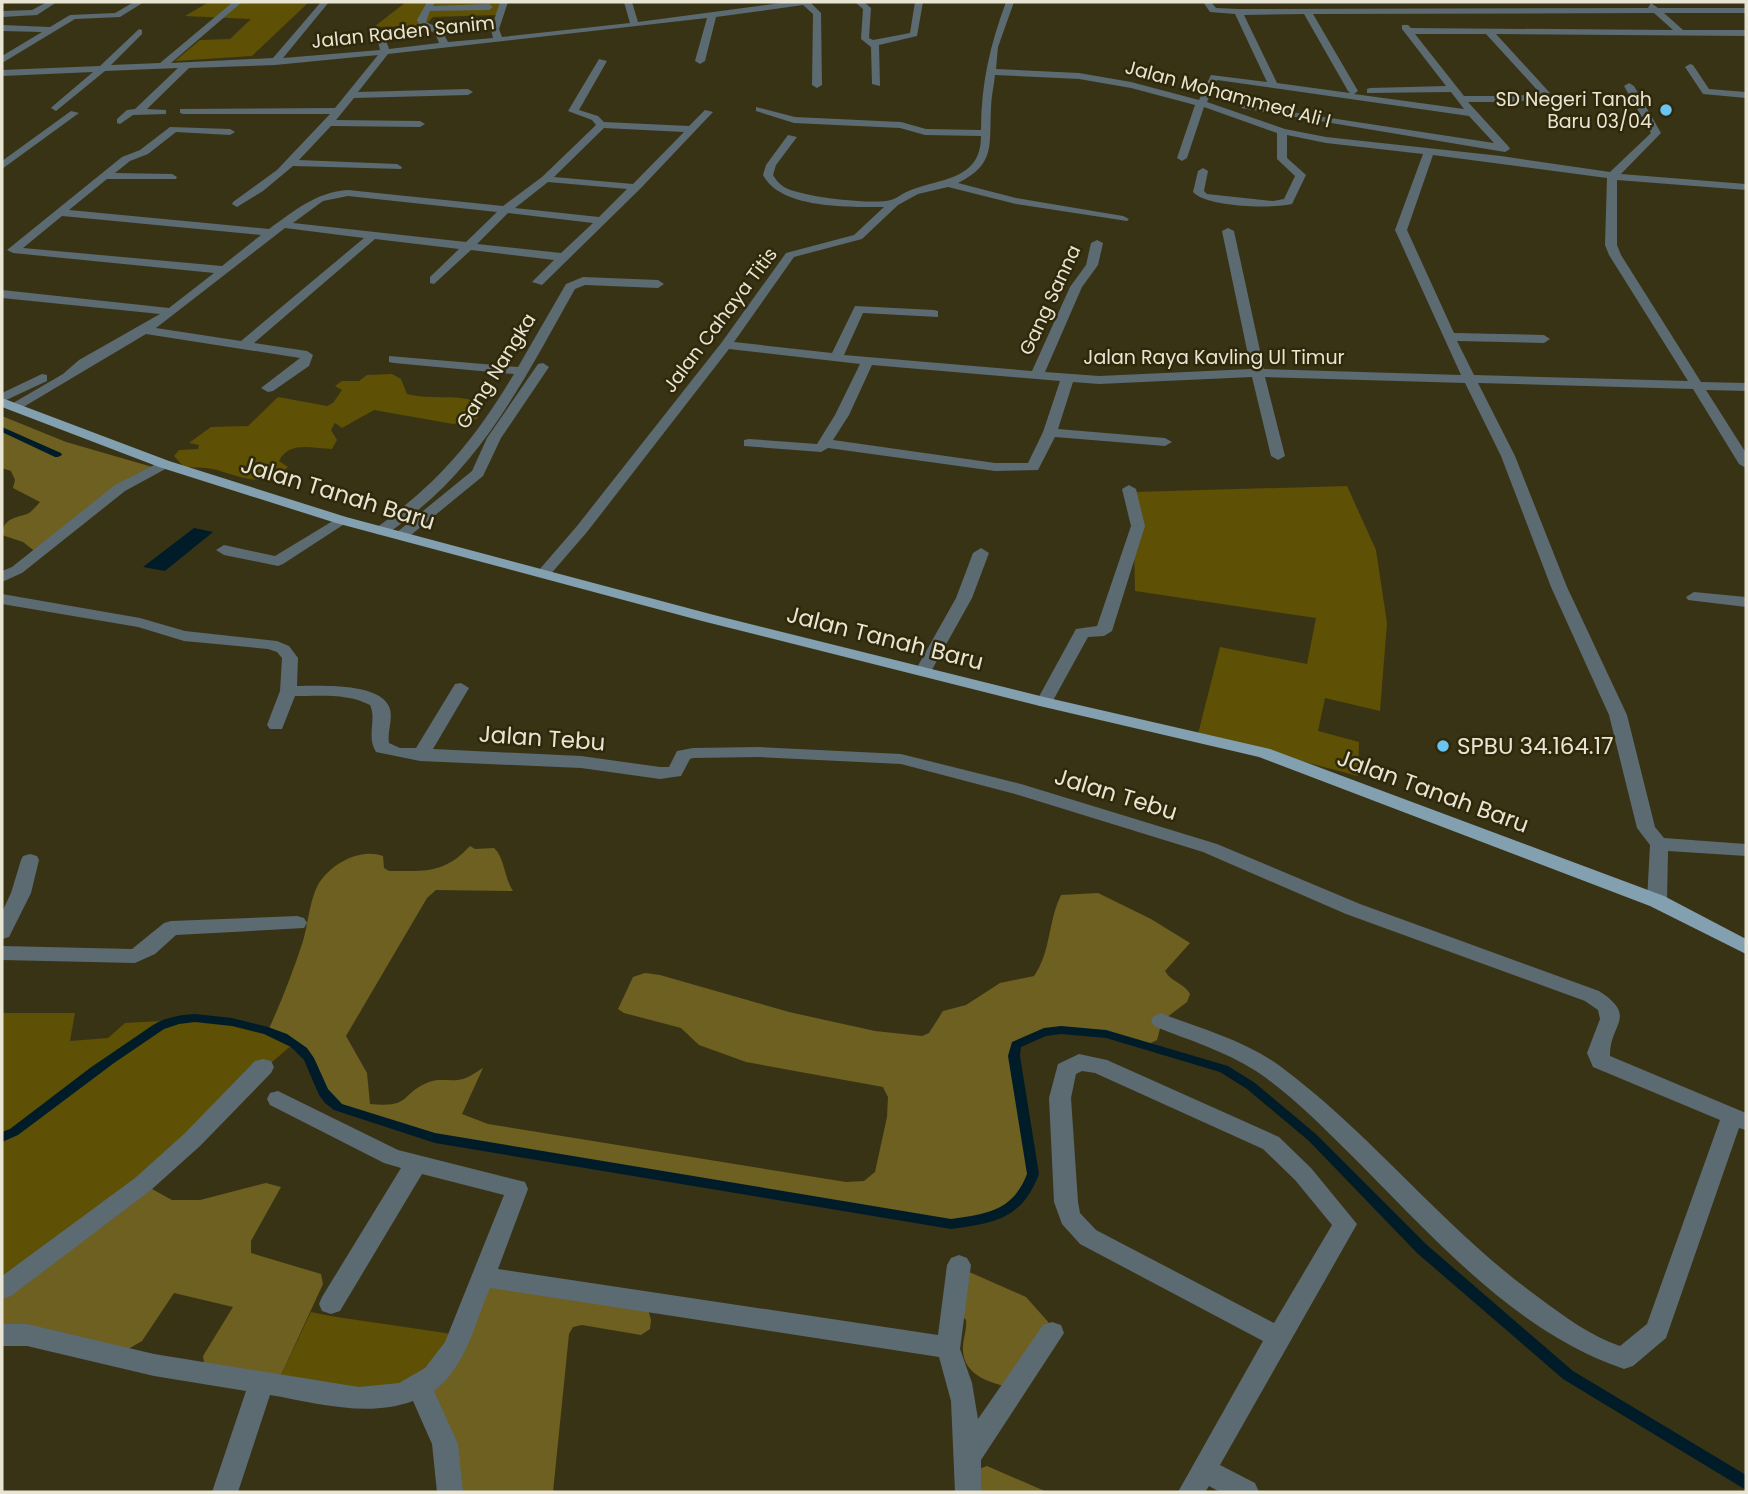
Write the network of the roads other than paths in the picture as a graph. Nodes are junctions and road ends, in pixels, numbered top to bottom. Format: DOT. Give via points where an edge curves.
graph roads {
  1 [pos="53,2"];
  2 [pos="140,2"];
  3 [pos="238,2"];
  4 [pos="325,2"];
  5 [pos="505,2"];
  6 [pos="628,2"];
  7 [pos="805,2"];
  8 [pos="919,2"];
  9 [pos="1010,2"];
  10 [pos="1283,2"];
  11 [pos="1386,2"];
  12 [pos="1481,2"];
  13 [pos="1577,2"];
  14 [pos="1646,2"];
  15 [pos="1715,2"];
  16 [pos="763,4"];
  17 [pos="864,4"];
  18 [pos="429,5"];
  19 [pos="1210,6"];
  20 [pos="489,7"];
  21 [pos="1586,10"];
  22 [pos="1654,10"];
  23 [pos="1725,10"];
  24 [pos="1746,10"];
  25 [pos="1393,11"];
  26 [pos="1238,12"];
  27 [pos="1290,12"];
  28 [pos="1307,12"];
  29 [pos="1490,12"];
  30 [pos="2,14"];
  31 [pos="712,15"];
  32 [pos="635,25"];
  33 [pos="2,28"];
  34 [pos="53,30"];
  35 [pos="139,32"];
  36 [pos="1409,32"];
  37 [pos="1489,32"];
  38 [pos="1681,33"];
  39 [pos="1746,33"];
  40 [pos="381,37"];
  41 [pos="498,40"];
  42 [pos="873,43"];
  43 [pos="444,45"];
  44 [pos="385,52"];
  45 [pos="274,57"];
  46 [pos="2,60"];
  47 [pos="602,61"];
  48 [pos="699,61"];
  49 [pos="186,65"];
  50 [pos="162,66"];
  51 [pos="1689,67"];
  52 [pos="102,69"];
  53 [pos="993,72"];
  54 [pos="2,73"];
  55 [pos="877,84"];
  56 [pos="817,85"];
  57 [pos="1273,85"];
  58 [pos="1629,86"];
  59 [pos="1454,89"];
  60 [pos="1353,91"];
  61 [pos="468,92"];
  62 [pos="1319,93"];
  63 [pos="352,95"];
  64 [pos="1746,95"];
  65 [pos="1462,99"];
  66 [pos="1201,103"];
  67 [pos="55,108"];
  68 [pos="759,109"];
  69 [pos="183,111"];
  70 [pos="337,111"];
  71 [pos="138,112"];
  72 [pos="163,112"];
  73 [pos="708,112"];
  74 [pos="74,113"];
  75 [pos="1472,113"];
  76 [pos="120,121"];
  77 [pos="331,123"];
  78 [pos="420,124"];
  79 [pos="600,125"];
  80 [pos="690,130"];
  81 [pos="1282,131"];
  82 [pos="230,132"];
  83 [pos="986,133"];
  84 [pos="792,136"];
  85 [pos="1503,147"];
  86 [pos="1429,151"];
  87 [pos="1182,158"];
  88 [pos="1514,162"];
  89 [pos="291,163"];
  90 [pos="2,166"];
  91 [pos="397,167"];
  92 [pos="1203,171"];
  93 [pos="106,176"];
  94 [pos="1612,176"];
  95 [pos="172,177"];
  96 [pos="546,179"];
  97 [pos="948,184"];
  98 [pos="636,187"];
  99 [pos="1746,187"];
  100 [pos="894,203"];
  101 [pos="237,204"];
  102 [pos="505,210"];
  103 [pos="61,213"];
  104 [pos="1123,219"];
  105 [pos="600,220"];
  106 [pos="284,225"];
  107 [pos="1228,230"];
  108 [pos="271,233"];
  109 [pos="371,237"];
  110 [pos="1097,243"];
  111 [pos="468,248"];
  112 [pos="562,257"];
  113 [pos="222,270"];
  114 [pos="435,280"];
  115 [pos="538,282"];
  116 [pos="657,284"];
  117 [pos="2,294"];
  118 [pos="172,312"];
  119 [pos="934,314"];
  120 [pos="144,330"];
  121 [pos="1449,337"];
  122 [pos="1544,339"];
  123 [pos="244,345"];
  124 [pos="726,345"];
  125 [pos="836,357"];
  126 [pos="394,359"];
  127 [pos="867,361"];
  128 [pos="542,368"];
  129 [pos="521,371"];
  130 [pos="1259,373"];
  131 [pos="1037,374"];
  132 [pos="1068,377"];
  133 [pos="1471,379"];
  134 [pos="1699,386"];
  135 [pos="1746,387"];
  136 [pos="268,388"];
  137 [pos="6,402"];
  138 [pos="1051,432"];
  139 [pos="1165,442"];
  140 [pos="749,443"];
  141 [pos="825,443"];
  142 [pos="1278,456"];
  143 [pos="1746,464"];
  144 [pos="160,466"];
  145 [pos="1129,489"];
  146 [pos="336,524"];
  147 [pos="381,531"];
  148 [pos="401,536"];
  149 [pos="224,550"];
  150 [pos="981,553"];
  151 [pos="544,573"];
  152 [pos="2,577"];
  153 [pos="1694,597"];
  154 [pos="2,599"];
  155 [pos="1746,602"];
  156 [pos="923,671"];
  157 [pos="461,688"];
  158 [pos="288,691"];
  159 [pos="1044,702"];
  160 [pos="276,725"];
  161 [pos="421,756"];
  162 [pos="1660,844"];
  163 [pos="1746,850"];
  164 [pos="30,860"];
  165 [pos="1657,901"];
  166 [pos="298,923"];
  167 [pos="5,926"];
  168 [pos="1746,947"];
  169 [pos="2,954"];
  170 [pos="1161,1021"];
  171 [pos="263,1068"];
  172 [pos="278,1099"];
  173 [pos="1739,1120"];
  174 [pos="417,1162"];
  175 [pos="959,1265"];
  176 [pos="482,1278"];
  177 [pos="2,1289"];
  178 [pos="331,1304"];
  179 [pos="1052,1333"];
  180 [pos="2,1335"];
  181 [pos="1278,1336"];
  182 [pos="948,1349"];
  183 [pos="261,1384"];
  184 [pos="420,1387"];
  185 [pos="968,1456"];
  186 [pos="1198,1481"];
  187 [pos="225,1492"];
  188 [pos="450,1492"];
  189 [pos="968,1492"];
  190 [pos="1246,1492"];
  1 -- 30 [label="street" via="34,13"];
  2 -- 34 [label="street" via="117,15 73,17"];
  3 -- 50 [label="street"];
  4 -- 45 [label="street"];
  5 -- 41 [label="street" via="495,29"];
  6 -- 32 [label="street"];
  7 -- 16 [label="street, Jalan Raden Sanim"];
  7 -- 56 [label="street" via="817,13"];
  8 -- 42 [label="street" via="914,34"];
  9 -- 53 [label="street, Jalan Cahaya Titis" via="994,47"];
  10 -- 27 [label="street"];
  11 -- 25 [label="street"];
  12 -- 29 [label="street"];
  13 -- 21 [label="street"];
  14 -- 22 [label="street"];
  15 -- 23 [label="street"];
  16 -- 31 [label="street, Jalan Raden Sanim"];
  17 -- 42 [label="street" via="865,39"];
  18 -- 20 [label="street"];
  18 -- 43 [label="street" via="421,20 437,27"];
  19 -- 26 [label="street"];
  21 -- 22 [label="street"];
  21 -- 29 [label="street"];
  22 -- 23 [label="street"];
  22 -- 38 [label="street"];
  23 -- 24 [label="street"];
  25 -- 28 [label="street"];
  25 -- 29 [label="street"];
  25 -- 36 [label="street"];
  26 -- 27 [label="street"];
  26 -- 57 [label="street"];
  27 -- 28 [label="street"];
  28 -- 60 [label="street"];
  31 -- 32 [label="street, Jalan Raden Sanim" via="701,12"];
  31 -- 48 [label="street"];
  32 -- 41 [label="street, Jalan Raden Sanim"];
  33 -- 34 [label="street"];
  34 -- 46 [label="street"];
  35 -- 52 [label="street"];
  36 -- 37 [label="street"];
  36 -- 59 [label="street"];
  37 -- 38 [label="street"];
  37 -- 65 [label="street" via="1545,93 1519,99"];
  38 -- 39 [label="street"];
  40 -- 44 [label="street"];
  41 -- 43 [label="street, Jalan Raden Sanim"];
  42 -- 55 [label="street"];
  43 -- 44 [label="street, Jalan Raden Sanim"];
  44 -- 45 [label="street, Jalan Raden Sanim"];
  44 -- 63 [label="street"];
  45 -- 49 [label="street, Jalan Raden Sanim"];
  47 -- 79 [label="street" via="573,111 596,118"];
  49 -- 50 [label="street, Jalan Raden Sanim"];
  49 -- 71 [label="street"];
  50 -- 52 [label="street, Jalan Raden Sanim"];
  51 -- 64 [label="street" via="1706,92"];
  52 -- 54 [label="street, Jalan Raden Sanim"];
  52 -- 67 [label="street"];
  53 -- 66 [label="street, Jalan Mohammed Ali I" via="1079,76"];
  53 -- 83 [label="street, Jalan Cahaya Titis"];
  57 -- 62 [label="street"];
  57 -- 66 [label="street" via="1214,78"];
  58 -- 94 [label="street" via="1656,133"];
  59 -- 60 [label="street"];
  59 -- 65 [label="street"];
  60 -- 62 [label="street"];
  61 -- 63 [label="street"];
  62 -- 75 [label="street"];
  63 -- 70 [label="street"];
  65 -- 75 [label="street"];
  66 -- 81 [label="street, Jalan Mohammed Ali I"];
  66 -- 85 [label="street"];
  66 -- 87 [label="street"];
  68 -- 83 [label="street" via="804,121"];
  69 -- 70 [label="street"];
  70 -- 77 [label="street"];
  71 -- 72 [label="street"];
  71 -- 76 [label="street" via="130,112"];
  73 -- 80 [label="street"];
  74 -- 90 [label="street"];
  75 -- 85 [label="street"];
  77 -- 78 [label="street"];
  77 -- 89 [label="street"];
  79 -- 80 [label="street"];
  79 -- 96 [label="street"];
  80 -- 98 [label="street"];
  81 -- 86 [label="street, Jalan Mohammed Ali I"];
  81 -- 92 [label="street" via="1282,159 1301,175 1288,202 1204,197 1198,192"];
  82 -- 93 [label="street" via="174,129"];
  83 -- 97 [label="street, Jalan Cahaya Titis" via="980,162"];
  84 -- 100 [label="street" via="768,175 780,190"];
  85 -- 88 [label="street"];
  86 -- 88 [label="street, Jalan Mohammed Ali I"];
  86 -- 121 [label="street" via="1401,230"];
  88 -- 94 [label="street, Jalan Mohammed Ali I"];
  89 -- 91 [label="street"];
  89 -- 101 [label="street"];
  93 -- 95 [label="street"];
  93 -- 103 [label="street"];
  94 -- 99 [label="street, Jalan Mohammed Ali I"];
  94 -- 134 [label="street" via="1611,244 1615,255"];
  96 -- 98 [label="street"];
  96 -- 102 [label="street"];
  97 -- 100 [label="street, Jalan Cahaya Titis" via="914,192"];
  97 -- 104 [label="street"];
  98 -- 105 [label="street"];
  100 -- 124 [label="street, Jalan Cahaya Titis" via="858,237 790,255"];
  102 -- 105 [label="street"];
  102 -- 106 [label="street" via="348,193 319,199"];
  102 -- 111 [label="street"];
  103 -- 108 [label="street"];
  103 -- 113 [label="street" via="13,250"];
  105 -- 112 [label="street"];
  106 -- 108 [label="street"];
  106 -- 109 [label="street"];
  107 -- 130 [label="street"];
  108 -- 113 [label="street"];
  109 -- 111 [label="street"];
  109 -- 123 [label="street"];
  110 -- 131 [label="street, Gang Sanna" via="1092,265 1076,288"];
  111 -- 112 [label="street"];
  111 -- 114 [label="street"];
  112 -- 115 [label="street"];
  113 -- 118 [label="street"];
  116 -- 129 [label="street, Gang Nangka" via="576,283"];
  117 -- 118 [label="street"];
  118 -- 120 [label="street"];
  119 -- 125 [label="street" via="859,309"];
  120 -- 123 [label="street"];
  120 -- 137 [label="street" via="68,377"];
  121 -- 122 [label="street"];
  121 -- 133 [label="street"];
  123 -- 136 [label="street" via="307,355 304,363"];
  124 -- 125 [label="street, Jalan Raya Kavling Ul Timur"];
  124 -- 151 [label="street, Jalan Cahaya Titis"];
  125 -- 127 [label="street, Jalan Raya Kavling Ul Timur"];
  126 -- 129 [label="street"];
  127 -- 131 [label="street, Jalan Raya Kavling Ul Timur"];
  127 -- 141 [label="street"];
  128 -- 148 [label="street" via="494,438 478,473"];
  129 -- 147 [label="street, Gang Nangka" via="468,452 439,485"];
  130 -- 132 [label="street, Jalan Raya Kavling Ul Timur" via="1158,379"];
  130 -- 133 [label="street, Jalan Raya Kavling Ul Timur"];
  130 -- 142 [label="street"];
  131 -- 132 [label="street, Jalan Raya Kavling Ul Timur"];
  132 -- 138 [label="street"];
  133 -- 134 [label="street, Jalan Raya Kavling Ul Timur"];
  133 -- 162 [label="street" via="1618,715 1646,828"];
  134 -- 135 [label="street, Jalan Raya Kavling Ul Timur"];
  134 -- 143 [label="street"];
  137 -- 144 [label="main road, Jalan Tanah Baru"];
  138 -- 139 [label="street"];
  138 -- 141 [label="street" via="1032,467 1022,468"];
  140 -- 141 [label="street" via="815,450"];
  144 -- 146 [label="main road, Jalan Tanah Baru"];
  144 -- 152 [label="street" via="120,488"];
  145 -- 159 [label="street" via="1138,526 1104,631 1082,632"];
  146 -- 147 [label="main road, Jalan Tanah Baru"];
  146 -- 149 [label="street" via="285,558 270,561"];
  147 -- 148 [label="main road, Jalan Tanah Baru"];
  148 -- 151 [label="main road, Jalan Tanah Baru"];
  150 -- 156 [label="street" via="964,598"];
  151 -- 156 [label="main road, Jalan Tanah Baru"];
  153 -- 155 [label="street"];
  154 -- 158 [label="street" via="140,623 184,636 271,645 290,658"];
  156 -- 159 [label="main road, Jalan Tanah Baru"];
  157 -- 161 [label="street"];
  158 -- 160 [label="street"];
  158 -- 161 [label="street, Jalan Tebu" via="362,693 376,699 381,709 378,734 382,748"];
  159 -- 165 [label="main road, Jalan Tanah Baru" via="1264,753"];
  161 -- 173 [label="street, Jalan Tebu" via="581,762 660,773 676,772 683,755 693,753 849,755 901,759 1021,790 1210,848 1353,909 1592,996 1607,1006 1610,1019 1598,1053 1601,1061"];
  162 -- 163 [label="street"];
  162 -- 165 [label="street"];
  164 -- 167 [label="street"];
  165 -- 168 [label="main road, Jalan Tanah Baru"];
  166 -- 169 [label="street" via="170,928 135,956"];
  170 -- 173 [label="street" via="1270,1070 1336,1126 1505,1289 1592,1348 1624,1358 1657,1330"];
  171 -- 177 [label="street" via="143,1184"];
  172 -- 174 [label="street" via="392,1157"];
  174 -- 176 [label="street" via="517,1189"];
  174 -- 178 [label="street"];
  175 -- 182 [label="street"];
  176 -- 182 [label="street"];
  176 -- 184 [label="street" via="448,1359"];
  179 -- 185 [label="street"];
  180 -- 183 [label="street" via="27,1335"];
  181 -- 181 [label="street" via="1345,1224 1271,1143 1099,1066 1079,1062 1066,1070 1060,1098 1070,1217 1088,1237"];
  181 -- 186 [label="street"];
  182 -- 185 [label="street" via="966,1414"];
  183 -- 184 [label="street" via="359,1398 381,1398"];
  183 -- 187 [label="street"];
  184 -- 188 [label="street" via="445,1444"];
  185 -- 189 [label="street"];
  186 -- 190 [label="street"];
}
